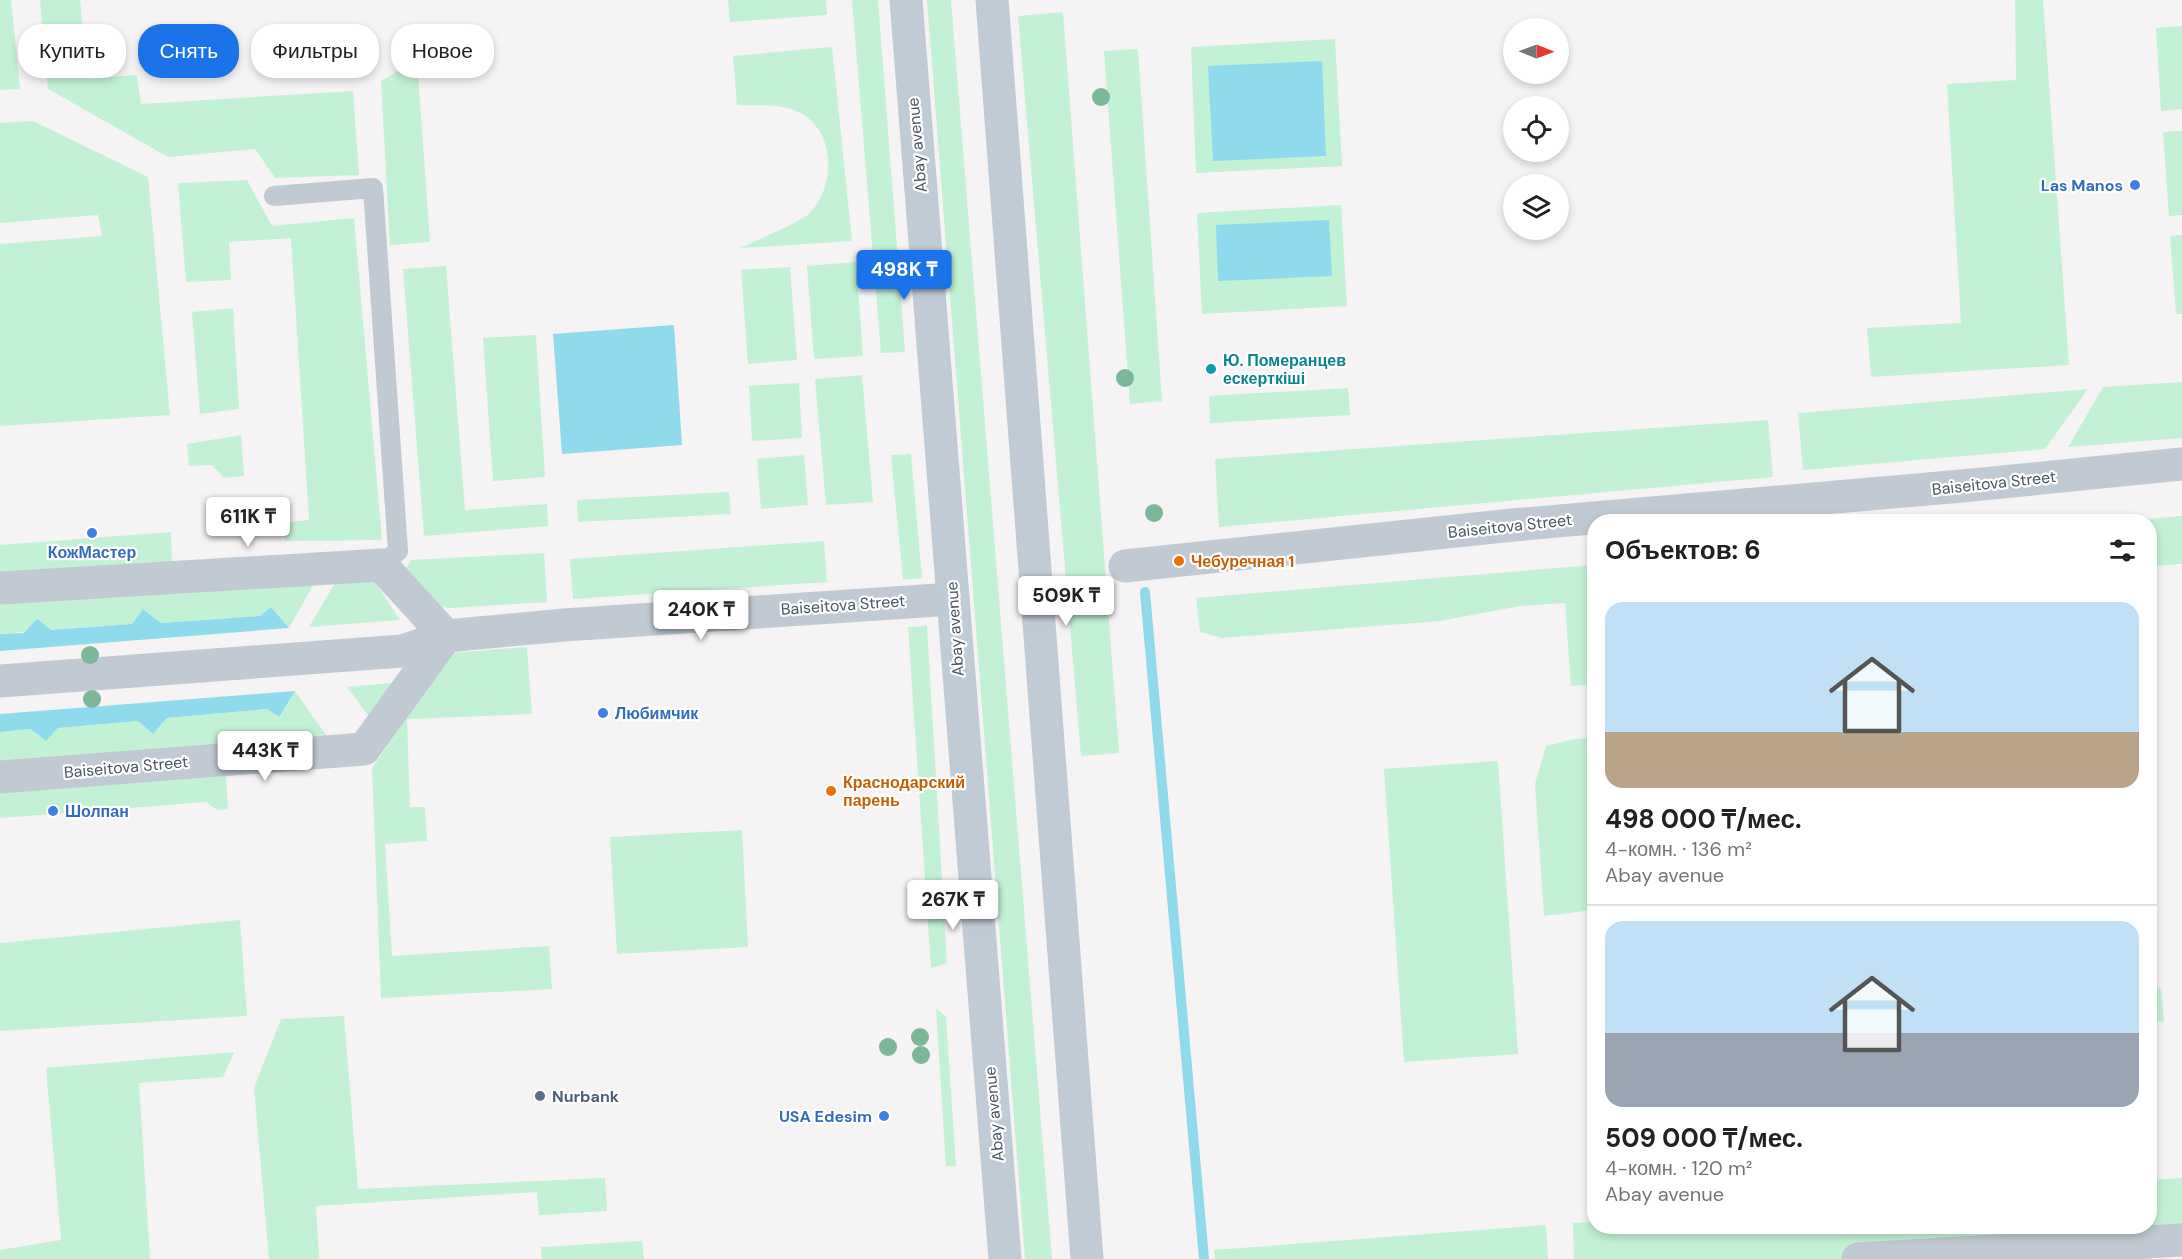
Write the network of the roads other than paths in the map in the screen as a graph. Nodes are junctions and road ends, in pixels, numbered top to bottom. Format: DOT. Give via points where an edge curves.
graph roads {
  1 [pos="906,0"];
  2 [pos="992,0"];
  3 [pos="274,196"];
  4 [pos="2182,464"];
  5 [pos="1640,514"];
  6 [pos="1587,519"];
  7 [pos="381,565"];
  8 [pos="1125,566"];
  9 [pos="0,588"];
  10 [pos="953,599"];
  11 [pos="446,636"];
  12 [pos="0,681"];
  13 [pos="0,777"];
  14 [pos="2182,1240"];
  15 [pos="1005,1259"];
  16 [pos="1087,1259"];
  17 [pos="1858,1259"];
  1 -- 10 [label="main road, Abay avenue"];
  2 -- 16 [label="main road"];
  3 -- 7 [label="lane" via="373,188 398,551"];
  4 -- 5 [label="street, Baiseitova Street"];
  6 -- 8 [label="street, Baiseitova Street"];
  7 -- 9 [label="street"];
  7 -- 11 [label="street"];
  10 -- 11 [label="street, Baiseitova Street"];
  10 -- 15 [label="main road, Abay avenue"];
  11 -- 12 [label="street, Baiseitova Street" via="402,651"];
  11 -- 13 [label="street, Baiseitova Street" via="364,749"];
  14 -- 17 [label="street"];
}
